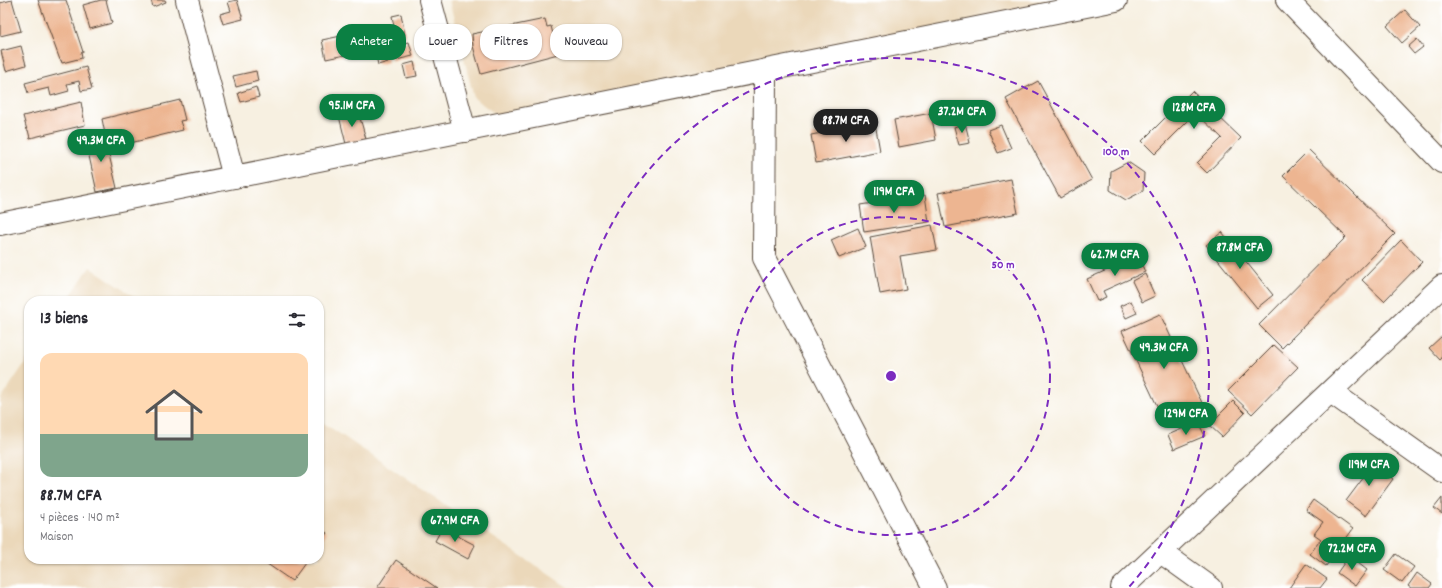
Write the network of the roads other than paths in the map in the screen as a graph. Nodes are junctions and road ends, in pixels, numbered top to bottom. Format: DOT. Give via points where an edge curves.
graph roads {
  1 [pos="187,0"];
  2 [pos="430,0"];
  3 [pos="1116,0"];
  4 [pos="1287,0"];
  5 [pos="765,71"];
  6 [pos="466,131"];
  7 [pos="1442,162"];
  8 [pos="234,178"];
  9 [pos="1,222"];
  10 [pos="1442,286"];
  11 [pos="1331,392"];
  12 [pos="1442,471"];
  13 [pos="1161,552"];
  14 [pos="935,588"];
  15 [pos="1122,588"];
  16 [pos="1211,588"];
  1 -- 8 [label="street"];
  2 -- 6 [label="street"];
  3 -- 5 [label="street"];
  4 -- 7 [label="street"];
  5 -- 6 [label="street"];
  5 -- 14 [label="street" via="764,258"];
  6 -- 8 [label="street"];
  8 -- 9 [label="street"];
  10 -- 11 [label="street"];
  11 -- 12 [label="street"];
  11 -- 13 [label="street"];
  13 -- 15 [label="street"];
  13 -- 16 [label="street"];
}
